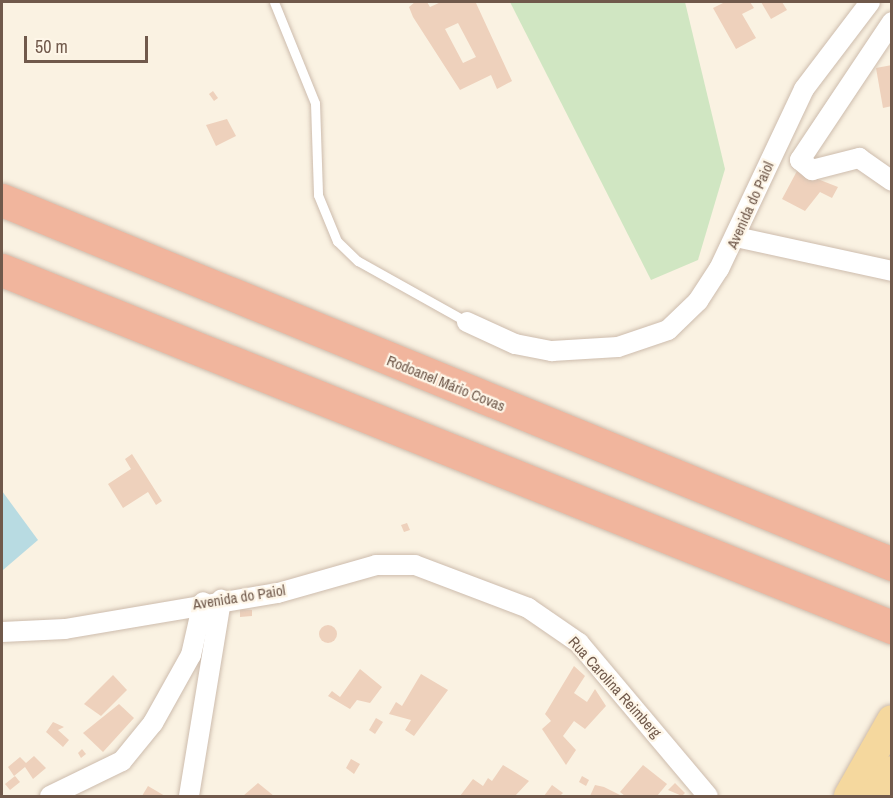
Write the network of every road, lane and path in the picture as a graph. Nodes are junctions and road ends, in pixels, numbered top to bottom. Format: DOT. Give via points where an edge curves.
graph roads {
  1 [pos="274,2"];
  2 [pos="870,2"];
  3 [pos="891,22"];
  4 [pos="891,181"];
  5 [pos="2,200"];
  6 [pos="736,237"];
  7 [pos="2,270"];
  8 [pos="891,271"];
  9 [pos="467,322"];
  10 [pos="891,564"];
  11 [pos="473,583"];
  12 [pos="212,601"];
  13 [pos="881,623"];
  14 [pos="2,632"];
  15 [pos="891,720"];
  16 [pos="891,771"];
  17 [pos="50,796"];
  18 [pos="189,796"];
  19 [pos="708,796"];
  20 [pos="849,796"];
  21 [pos="875,796"];
  1 -- 9 [label="lane" via="315,103 318,195 337,241 358,261"];
  2 -- 6 [label="street, Avenida do Paiol" via="804,89"];
  3 -- 4 [label="street" via="800,160 812,170 859,158"];
  5 -- 10 [label="highway, Rodoanel Mário Covas"];
  6 -- 8 [label="street"];
  6 -- 9 [label="street, Avenida do Paiol" via="698,301 668,330 645,341 585,351 515,344"];
  7 -- 13 [label="highway"];
  11 -- 12 [label="street, Avenida do Paiol" via="395,562 278,593"];
  11 -- 19 [label="street, Rua Carolina Reimberg" via="528,608 579,643"];
  12 -- 14 [label="street, Avenida do Paiol" via="65,629"];
  12 -- 17 [label="street" via="191,655 153,723 122,761"];
  12 -- 18 [label="street"];
  15 -- 20 [label="main road"];
  16 -- 21 [label="main road"];
}
